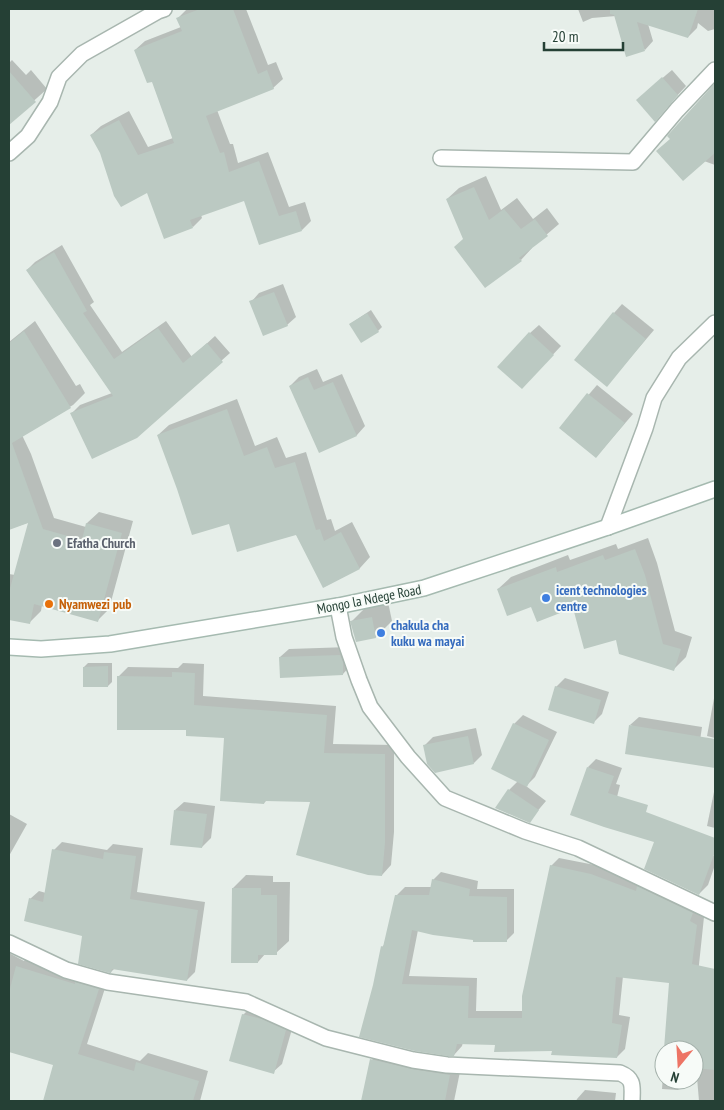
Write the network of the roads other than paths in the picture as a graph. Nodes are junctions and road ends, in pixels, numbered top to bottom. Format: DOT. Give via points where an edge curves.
graph roads {
  1 [pos="164,9"];
  2 [pos="715,70"];
  3 [pos="9,153"];
  4 [pos="441,158"];
  5 [pos="715,323"];
  6 [pos="715,488"];
  7 [pos="608,527"];
  8 [pos="338,606"];
  9 [pos="9,647"];
  10 [pos="715,913"];
  11 [pos="9,943"];
  12 [pos="632,1101"];
  1 -- 3 [label="street" via="82,54 59,77 50,102 28,136"];
  2 -- 4 [label="street" via="633,162"];
  5 -- 7 [label="street" via="679,358 654,398"];
  6 -- 7 [label="street, Mongo la Ndege Road"];
  7 -- 8 [label="street, Mongo la Ndege Road" via="424,588"];
  8 -- 9 [label="street, Mongo la Ndege Road" via="110,644 41,649"];
  8 -- 10 [label="street" via="344,637 370,707 445,798 578,848"];
  11 -- 12 [label="street" via="66,970 108,982 246,1002 326,1038 412,1060 447,1065 620,1073 632,1082"];
}
